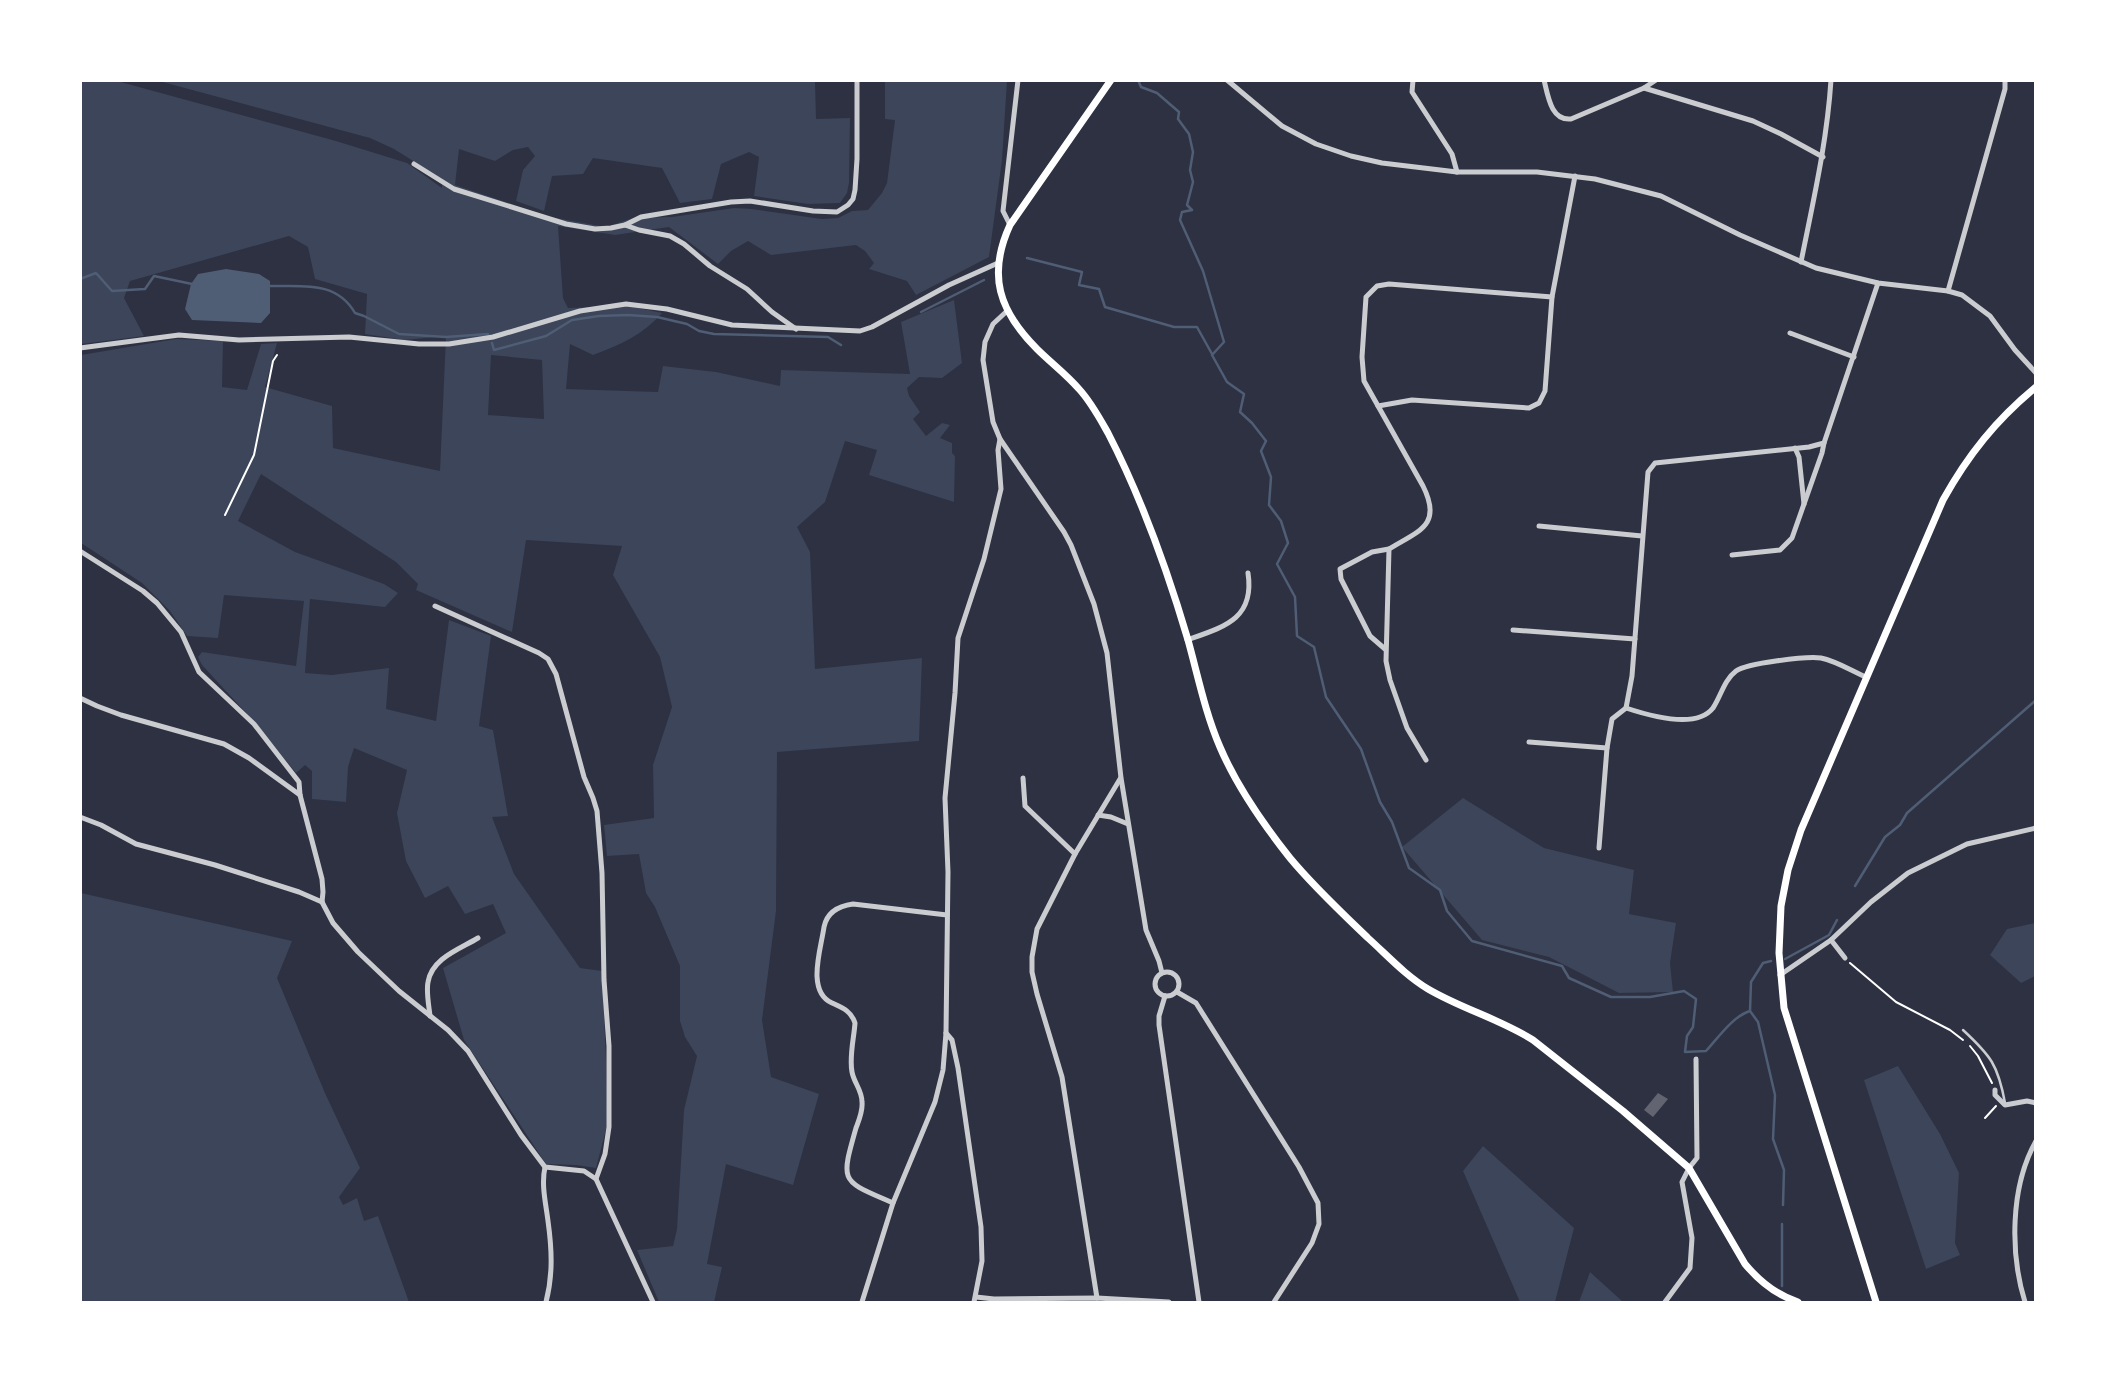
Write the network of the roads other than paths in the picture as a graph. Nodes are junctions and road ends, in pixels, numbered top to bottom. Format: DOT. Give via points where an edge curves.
graph roads {
  1 [pos="857,80"];
  2 [pos="1018,80"];
  3 [pos="1111,80"];
  4 [pos="1227,80"];
  5 [pos="1413,80"];
  6 [pos="1544,80"];
  7 [pos="1656,80"];
  8 [pos="1831,80"];
  9 [pos="2005,80"];
  10 [pos="1644,88"];
  11 [pos="1823,157"];
  12 [pos="414,164"];
  13 [pos="1457,172"];
  14 [pos="1575,176"];
  15 [pos="625,225"];
  16 [pos="1010,225"];
  17 [pos="1801,262"];
  18 [pos="998,263"];
  19 [pos="1878,283"];
  20 [pos="1948,291"];
  21 [pos="1552,297"];
  22 [pos="1007,310"];
  23 [pos="796,329"];
  24 [pos="1790,333"];
  25 [pos="80,348"];
  26 [pos="1854,357"];
  27 [pos="2035,373"];
  28 [pos="2035,387"];
  29 [pos="1378,406"];
  30 [pos="1000,439"];
  31 [pos="1824,443"];
  32 [pos="1795,448"];
  33 [pos="1804,504"];
  34 [pos="1539,526"];
  35 [pos="1642,536"];
  36 [pos="1388,549"];
  37 [pos="80,551"];
  38 [pos="1732,555"];
  39 [pos="1248,573"];
  40 [pos="435,606"];
  41 [pos="1513,630"];
  42 [pos="1635,639"];
  43 [pos="1187,640"];
  44 [pos="1385,649"];
  45 [pos="1866,677"];
  46 [pos="80,698"];
  47 [pos="1626,708"];
  48 [pos="1529,742"];
  49 [pos="1606,748"];
  50 [pos="1426,760"];
  51 [pos="1023,778"];
  52 [pos="1121,778"];
  53 [pos="300,795"];
  54 [pos="1098,815"];
  55 [pos="80,817"];
  56 [pos="1128,824"];
  57 [pos="2035,828"];
  58 [pos="1599,848"];
  59 [pos="1075,854"];
  60 [pos="322,902"];
  61 [pos="947,915"];
  62 [pos="478,938"];
  63 [pos="1831,940"];
  64 [pos="1845,958"];
  65 [pos="1162,973"];
  66 [pos="1780,975"];
  67 [pos="1177,992"];
  68 [pos="1165,996"];
  69 [pos="430,1016"];
  70 [pos="1963,1030"];
  71 [pos="946,1033"];
  72 [pos="1696,1059"];
  73 [pos="1995,1090"];
  74 [pos="2035,1103"];
  75 [pos="2005,1105"];
  76 [pos="2035,1141"];
  77 [pos="545,1167"];
  78 [pos="1689,1168"];
  79 [pos="596,1179"];
  80 [pos="892,1203"];
  81 [pos="1097,1297"];
  82 [pos="975,1300"];
  83 [pos="864,1301"];
  84 [pos="1786,1301"];
  85 [pos="546,1303"];
  86 [pos="653,1303"];
  87 [pos="1169,1303"];
  88 [pos="1199,1303"];
  89 [pos="1274,1303"];
  90 [pos="1665,1303"];
  91 [pos="1798,1303"];
  92 [pos="1876,1303"];
  93 [pos="2025,1303"];
  1 -- 15 [label="street" via="855,190 843,209 829,213 731,202 641,217"];
  2 -- 16 [label="street" via="1003,211"];
  3 -- 16 [label="main road"];
  4 -- 13 [label="street" via="1282,126 1319,145 1382,163"];
  5 -- 13 [label="street" via="1412,92 1452,154"];
  6 -- 10 [label="street" via="1553,111 1565,120"];
  7 -- 10 [label="street"];
  8 -- 11 [label="street"];
  9 -- 20 [label="street"];
  10 -- 11 [label="street" via="1753,121"];
  11 -- 17 [label="street"];
  12 -- 15 [label="street" via="454,189 566,224 596,229"];
  13 -- 14 [label="street"];
  14 -- 17 [label="street" via="1661,196"];
  14 -- 21 [label="street"];
  15 -- 23 [label="street" via="684,244"];
  16 -- 18 [label="main road"];
  17 -- 19 [label="street"];
  18 -- 22 [label="main road" via="998,287"];
  18 -- 23 [label="street" via="860,331"];
  19 -- 20 [label="street"];
  19 -- 26 [label="street"];
  20 -- 27 [label="street" via="1962,295 1990,316"];
  21 -- 29 [label="street" via="1545,391 1539,403 1516,408 1412,400"];
  21 -- 29 [label="street" via="1377,286 1366,297 1362,357 1364,381"];
  22 -- 30 [label="street" via="993,324 983,360"];
  22 -- 43 [label="main road" via="1021,332 1080,390 1101,421 1146,516"];
  23 -- 25 [label="street" via="732,325 626,304 449,344 349,337 239,340 178,335"];
  24 -- 26 [label="street"];
  26 -- 31 [label="street"];
  28 -- 45 [label="main road" via="1991,429 1958,473"];
  29 -- 36 [label="street" via="1427,494 1432,512 1421,529"];
  30 -- 52 [label="street" via="1064,532 1094,604 1107,653"];
  30 -- 61 [label="street" via="1001,489 958,638 945,797"];
  31 -- 32 [label="street"];
  31 -- 33 [label="street"];
  32 -- 33 [label="street"];
  32 -- 35 [label="street" via="1655,463 1648,472"];
  33 -- 38 [label="street" via="1792,538 1780,550"];
  34 -- 35 [label="street"];
  35 -- 42 [label="street"];
  36 -- 44 [label="street"];
  36 -- 44 [label="street" via="1340,569 1370,636"];
  37 -- 53 [label="street" via="157,603 181,632 199,672 254,724 299,782"];
  39 -- 43 [label="street" via="1249,597 1243,610 1213,631"];
  40 -- 79 [label="street" via="548,659 597,811 609,1046 608,1140"];
  41 -- 42 [label="street"];
  42 -- 47 [label="street"];
  43 -- 78 [label="main road" via="1208,717 1238,782 1278,842 1322,895 1406,974 1533,1040"];
  44 -- 50 [label="street" via="1403,718"];
  45 -- 47 [label="street" via="1808,657 1744,666 1734,672 1703,716 1647,716"];
  45 -- 66 [label="main road" via="1788,870 1779,929"];
  46 -- 53 [label="street" via="121,715 225,744"];
  47 -- 49 [label="street" via="1612,719"];
  48 -- 49 [label="street"];
  49 -- 58 [label="street"];
  51 -- 59 [label="street" via="1025,806"];
  52 -- 54 [label="street"];
  52 -- 56 [label="street"];
  53 -- 60 [label="street" via="322,879"];
  54 -- 56 [label="street"];
  54 -- 59 [label="street"];
  55 -- 60 [label="street" via="136,844"];
  56 -- 65 [label="street" via="1146,930"];
  57 -- 63 [label="street" via="1966,844 1908,873"];
  59 -- 81 [label="street" via="1037,929 1032,972 1062,1077"];
  60 -- 69 [label="street" via="358,952"];
  61 -- 71 [label="street"];
  61 -- 80 [label="street" via="853,904 833,910 825,919 816,981 823,998 853,1018 851,1070 862,1094 847,1174 858,1188"];
  62 -- 69 [label="street" via="434,966 428,983"];
  63 -- 64 [label="street"];
  63 -- 66 [label="street"];
  65 -- 67 [label="street" via="1177,976"];
  65 -- 68 [label="street" via="1155,988"];
  66 -- 92 [label="main road" via="1788,1022"];
  67 -- 68 [label="street"];
  67 -- 89 [label="street" via="1196,1003 1318,1203 1319,1224 1312,1243"];
  68 -- 88 [label="street" via="1159,1025"];
  69 -- 77 [label="street" via="468,1051"];
  70 -- 75 [label="lane" via="1993,1061"];
  71 -- 80 [label="street" via="935,1102"];
  71 -- 82 [label="street" via="958,1068 981,1227 982,1261"];
  72 -- 78 [label="street" via="1698,1158"];
  73 -- 75 [label="street"];
  74 -- 75 [label="street"];
  76 -- 93 [label="street" via="2017,1204 2014,1244"];
  77 -- 79 [label="street" via="584,1171"];
  77 -- 85 [label="street" via="542,1179 552,1271"];
  78 -- 84 [label="main road" via="1745,1264"];
  78 -- 90 [label="street" via="1682,1182 1692,1238 1690,1268"];
  79 -- 86 [label="street"];
  80 -- 83 [label="street"];
  81 -- 82 [label="street"];
  81 -- 87 [label="street"];
  84 -- 91 [label="main road"];
}
